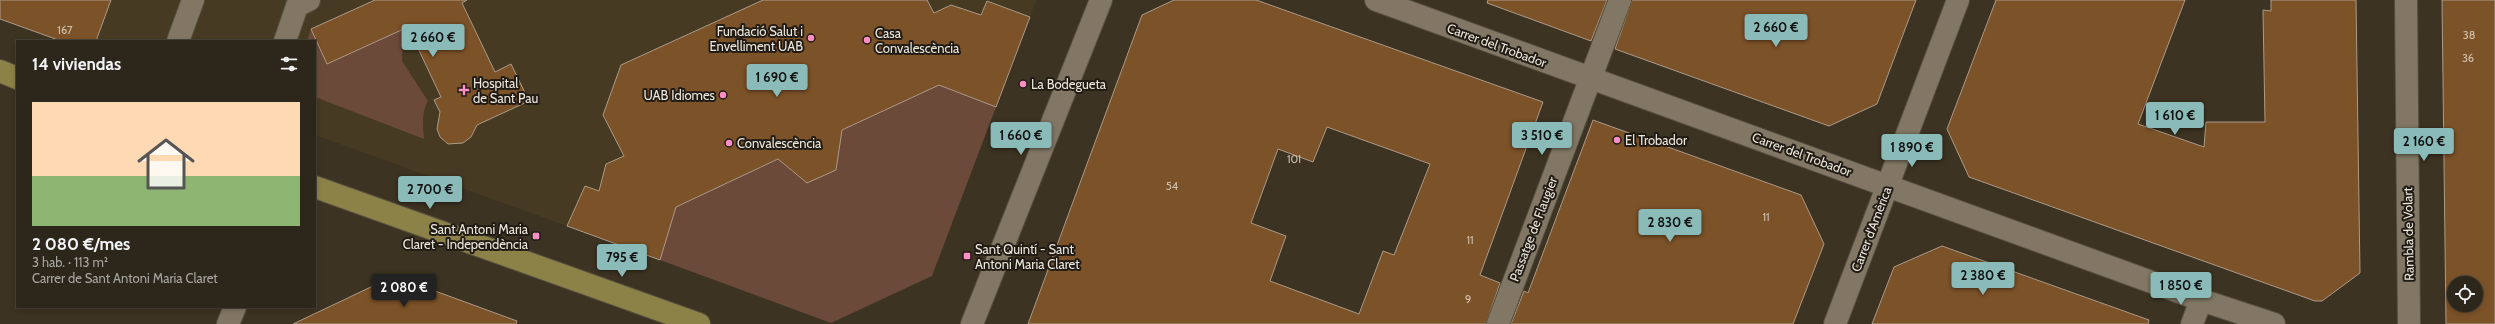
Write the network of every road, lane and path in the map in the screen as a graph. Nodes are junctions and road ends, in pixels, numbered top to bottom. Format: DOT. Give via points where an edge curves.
graph roads {
  1 [pos="194,0"];
  2 [pos="1101,0"];
  3 [pos="1376,0"];
  4 [pos="1620,0"];
  5 [pos="1958,0"];
  6 [pos="2406,0"];
  7 [pos="299,2"];
  8 [pos="178,40"];
  9 [pos="285,40"];
  10 [pos="0,71"];
  11 [pos="16,78"];
  12 [pos="1590,79"];
  13 [pos="1888,185"];
  14 [pos="316,187"];
  15 [pos="2201,300"];
  16 [pos="235,308"];
  17 [pos="228,324"];
  18 [pos="698,324"];
  19 [pos="972,324"];
  20 [pos="1498,324"];
  21 [pos="1835,324"];
  22 [pos="2192,324"];
  23 [pos="2274,324"];
  24 [pos="2409,324"];
  1 -- 8 [label="street"];
  2 -- 19 [label="street"];
  3 -- 12 [label="street, Carrer del Trobador"];
  4 -- 12 [label="street, Passatge de Flaugier"];
  5 -- 13 [label="street, Carrer d'Amèrica"];
  6 -- 24 [label="street, Rambla de Volart"];
  7 -- 9 [label="street"];
  10 -- 11 [label="main road"];
  12 -- 13 [label="street, Carrer del Trobador"];
  12 -- 20 [label="street, Passatge de Flaugier"];
  13 -- 15 [label="street, Carrer del Trobador"];
  13 -- 21 [label="street, Carrer d'Amèrica"];
  14 -- 18 [label="main road"];
  15 -- 22 [label="street"];
  15 -- 23 [label="street, Carrer del Trobador"];
  16 -- 17 [label="street"];
}
